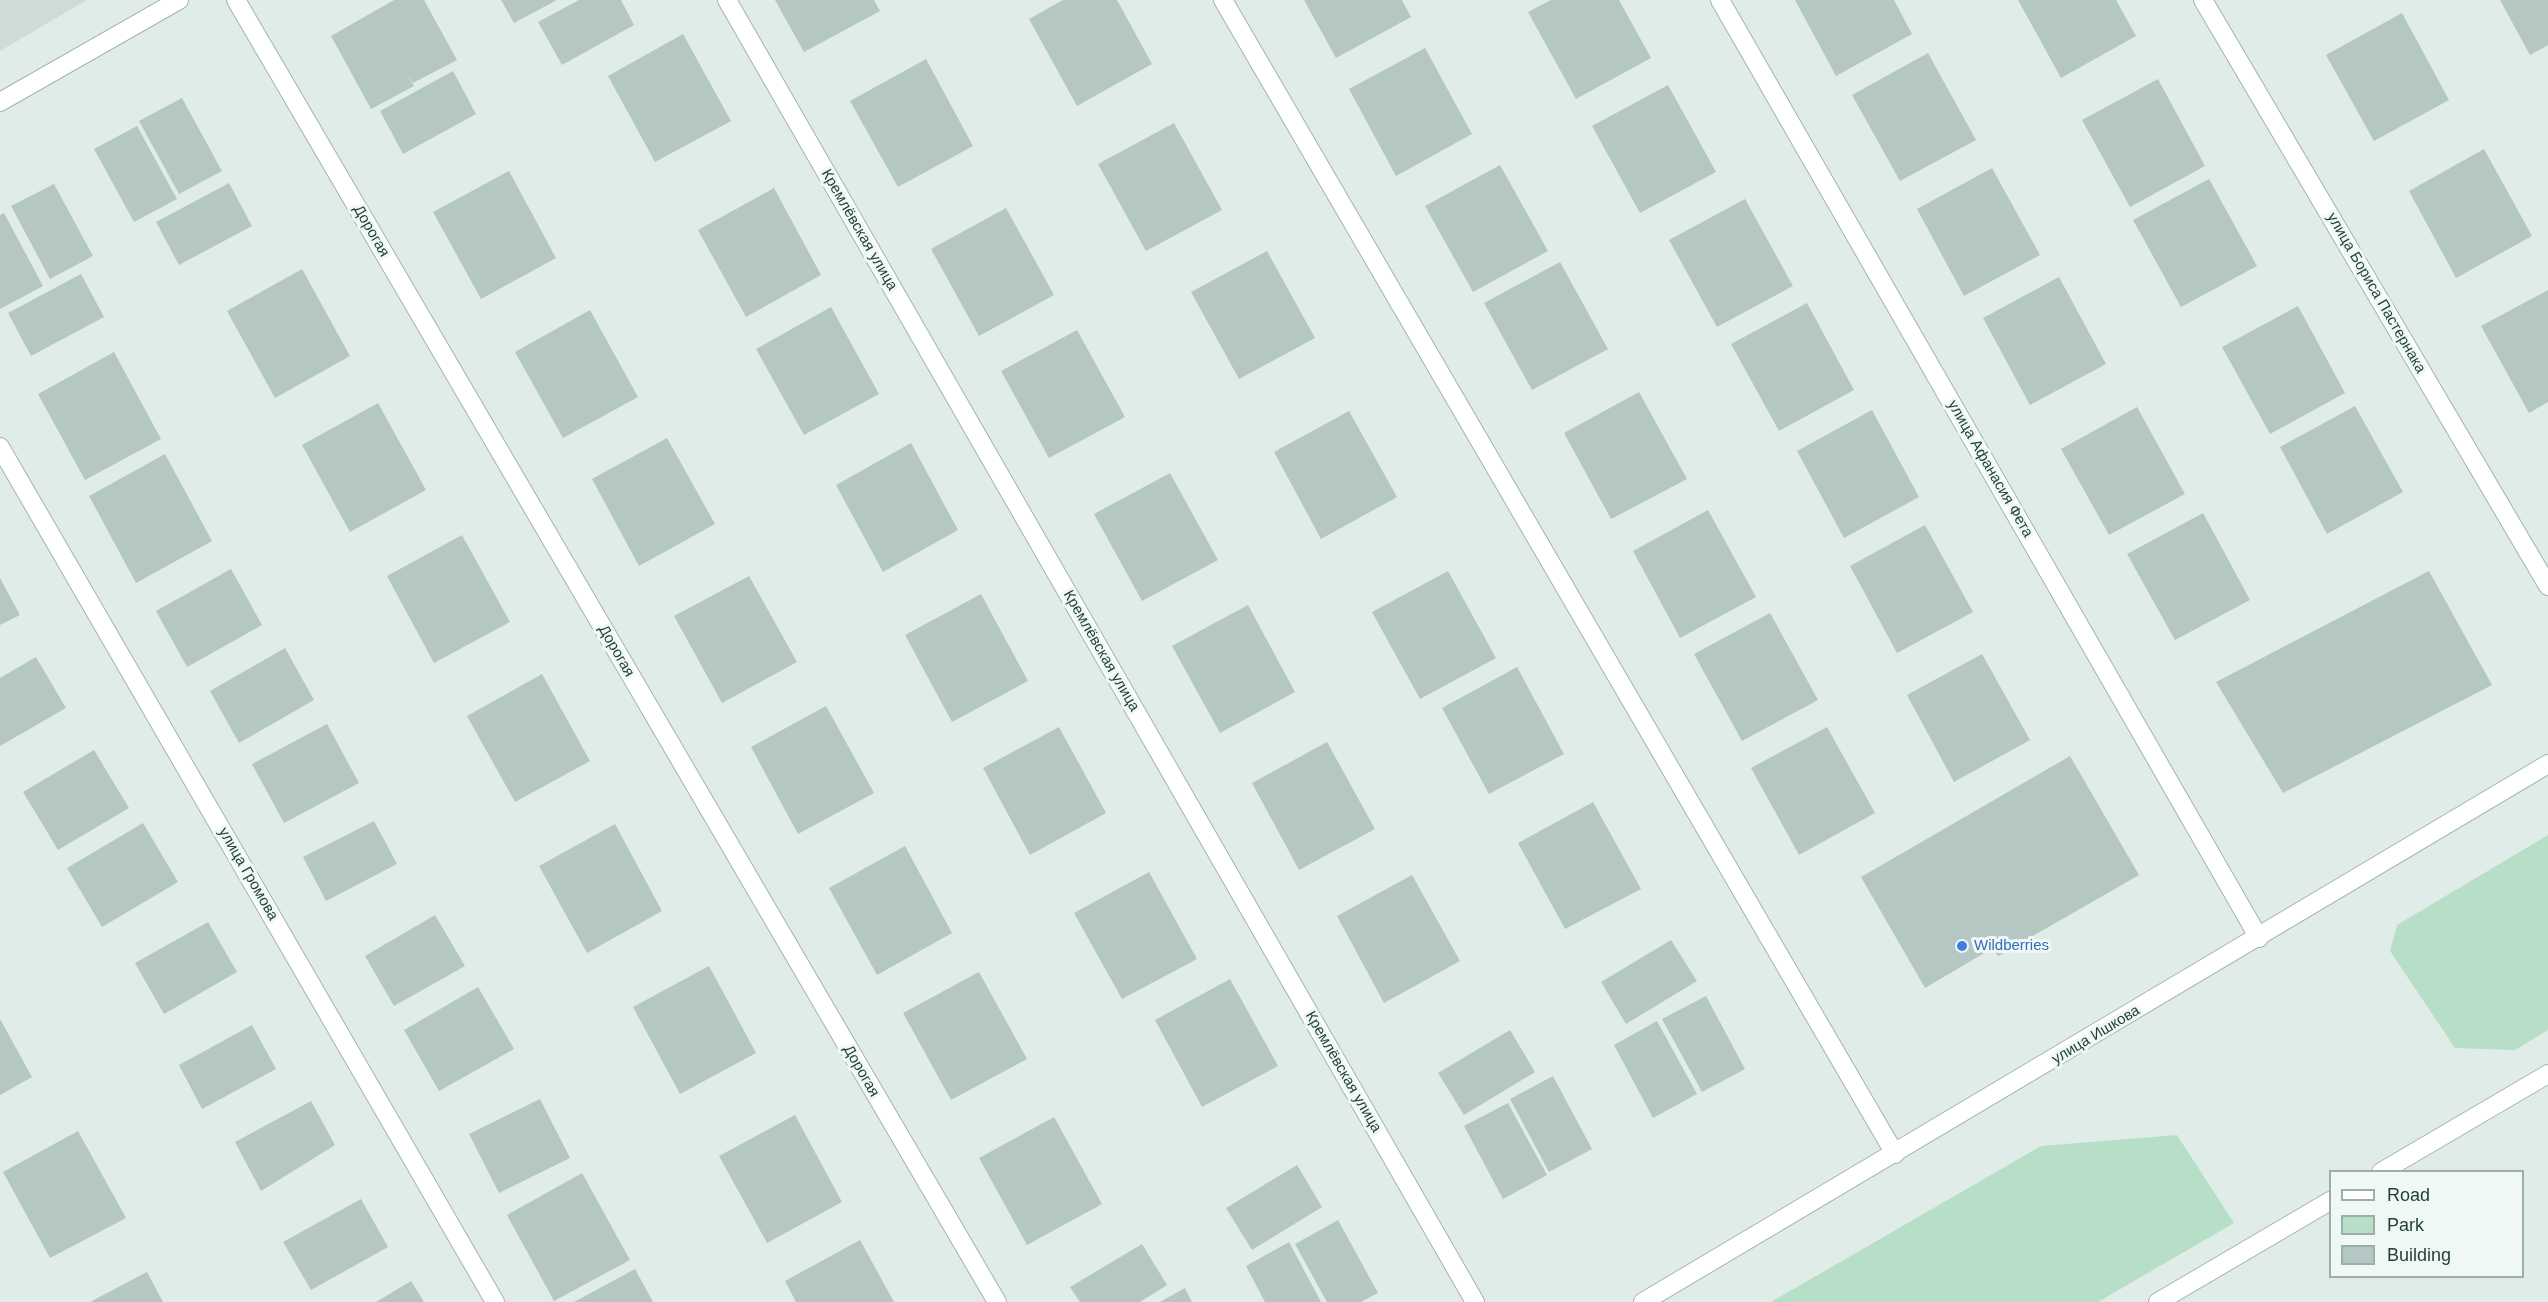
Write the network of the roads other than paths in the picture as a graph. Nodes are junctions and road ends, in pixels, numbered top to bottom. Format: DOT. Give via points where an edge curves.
graph roads {
  1 [pos="179,0"];
  2 [pos="236,0"];
  3 [pos="727,0"];
  4 [pos="1223,0"];
  5 [pos="1720,0"];
  6 [pos="2203,0"];
  7 [pos="0,102"];
  8 [pos="0,447"];
  9 [pos="2548,586"];
  10 [pos="2548,764"];
  11 [pos="2259,938"];
  12 [pos="2548,1074"];
  13 [pos="1895,1154"];
  14 [pos="2384,1170"];
  15 [pos="2329,1202"];
  16 [pos="495,1302"];
  17 [pos="997,1302"];
  18 [pos="1476,1302"];
  19 [pos="1643,1302"];
  20 [pos="2158,1302"];
  1 -- 7 [label="street"];
  2 -- 17 [label="street, Дорогая"];
  3 -- 18 [label="street, Кремлёвская улица"];
  4 -- 13 [label="street"];
  5 -- 11 [label="street, улица Афанасия Фета"];
  6 -- 9 [label="street, улица Бориса Пастернака"];
  8 -- 16 [label="street, улица Громова"];
  10 -- 11 [label="street, улица Ишкова"];
  11 -- 13 [label="street, улица Ишкова"];
  12 -- 14 [label="street"];
  13 -- 19 [label="street, улица Ишкова"];
  15 -- 20 [label="street"];
}
